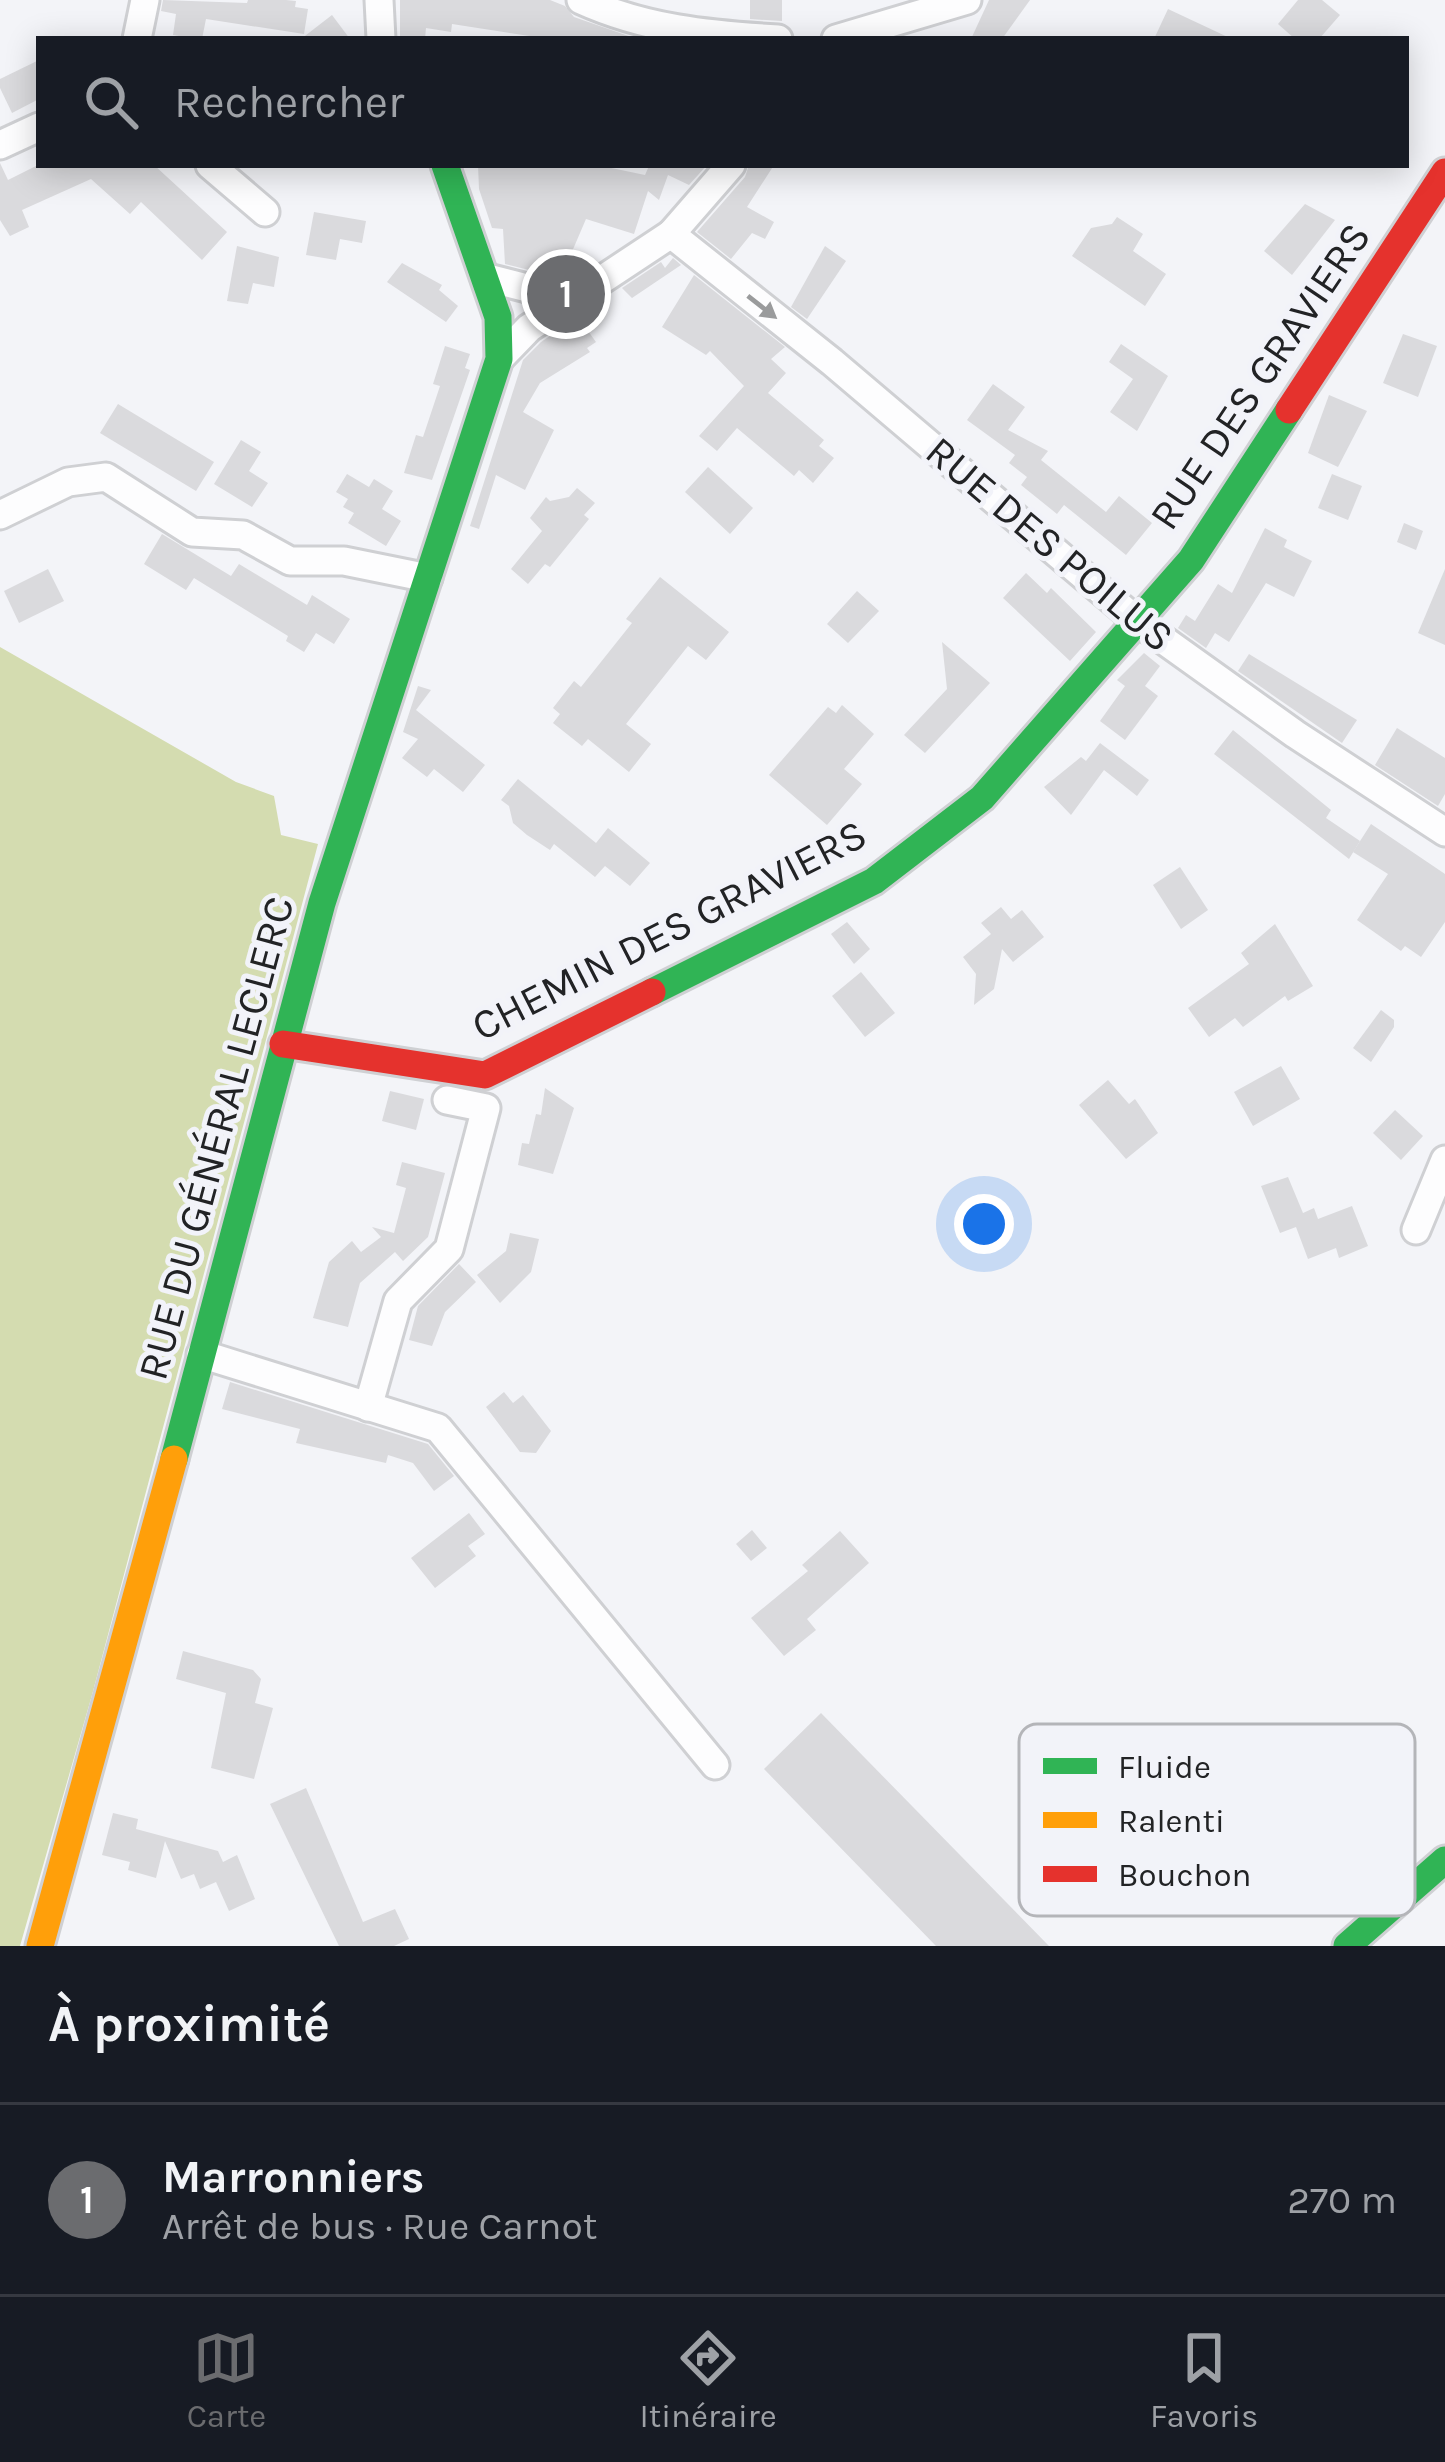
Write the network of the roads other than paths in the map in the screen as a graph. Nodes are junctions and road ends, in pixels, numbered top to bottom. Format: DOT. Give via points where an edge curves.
graph roads {
  1 [pos="145,0"];
  2 [pos="380,0"];
  3 [pos="581,0"];
  4 [pos="967,0"];
  5 [pos="138,36"];
  6 [pos="381,36"];
  7 [pos="728,36"];
  8 [pos="846,36"];
  9 [pos="36,128"];
  10 [pos="0,145"];
  11 [pos="214,168"];
  12 [pos="447,168"];
  13 [pos="729,168"];
  14 [pos="1445,172"];
  15 [pos="265,212"];
  16 [pos="671,234"];
  17 [pos="488,278"];
  18 [pos="570,299"];
  19 [pos="499,359"];
  20 [pos="0,515"];
  21 [pos="428,578"];
  22 [pos="1137,621"];
  23 [pos="1445,832"];
  24 [pos="283,1044"];
  25 [pos="446,1100"];
  26 [pos="1445,1160"];
  27 [pos="1416,1230"];
  28 [pos="201,1354"];
  29 [pos="368,1407"];
  30 [pos="715,1765"];
  31 [pos="1445,1860"];
  32 [pos="1415,1886"];
  33 [pos="1381,1916"];
  34 [pos="40,1946"];
  35 [pos="1347,1946"];
  1 -- 5 [label="street"];
  2 -- 6 [label="street"];
  3 -- 7 [label="street" via="619,17"];
  4 -- 8 [label="street"];
  9 -- 10 [label="street"];
  11 -- 15 [label="street"];
  12 -- 17 [label="street"];
  13 -- 16 [label="street"];
  14 -- 22 [label="street, RUE DES GRAVIERS" via="1191,560"];
  16 -- 18 [label="street"];
  16 -- 22 [label="street, RUE DES POILUS, one-way"];
  17 -- 18 [label="street"];
  17 -- 19 [label="street"];
  18 -- 19 [label="street"];
  19 -- 21 [label="street, RUE DU GÉNÉRAL LECLERC"];
  20 -- 21 [label="street" via="53,487 106,477 191,532 243,535 290,561 344,561"];
  21 -- 24 [label="street, RUE DU GÉNÉRAL LECLERC"];
  22 -- 23 [label="street, RUE DES POILUS"];
  22 -- 24 [label="street, CHEMIN DES GRAVIERS" via="982,798 874,881 485,1076"];
  24 -- 28 [label="street, RUE DU GÉNÉRAL LECLERC"];
  25 -- 29 [label="street" via="486,1108 449,1250 398,1301"];
  26 -- 27 [label="street"];
  28 -- 29 [label="street"];
  28 -- 34 [label="street, RUE DU GÉNÉRAL LECLERC"];
  29 -- 30 [label="street" via="438,1428"];
  31 -- 32 [label="street"];
  33 -- 35 [label="street"];
}
